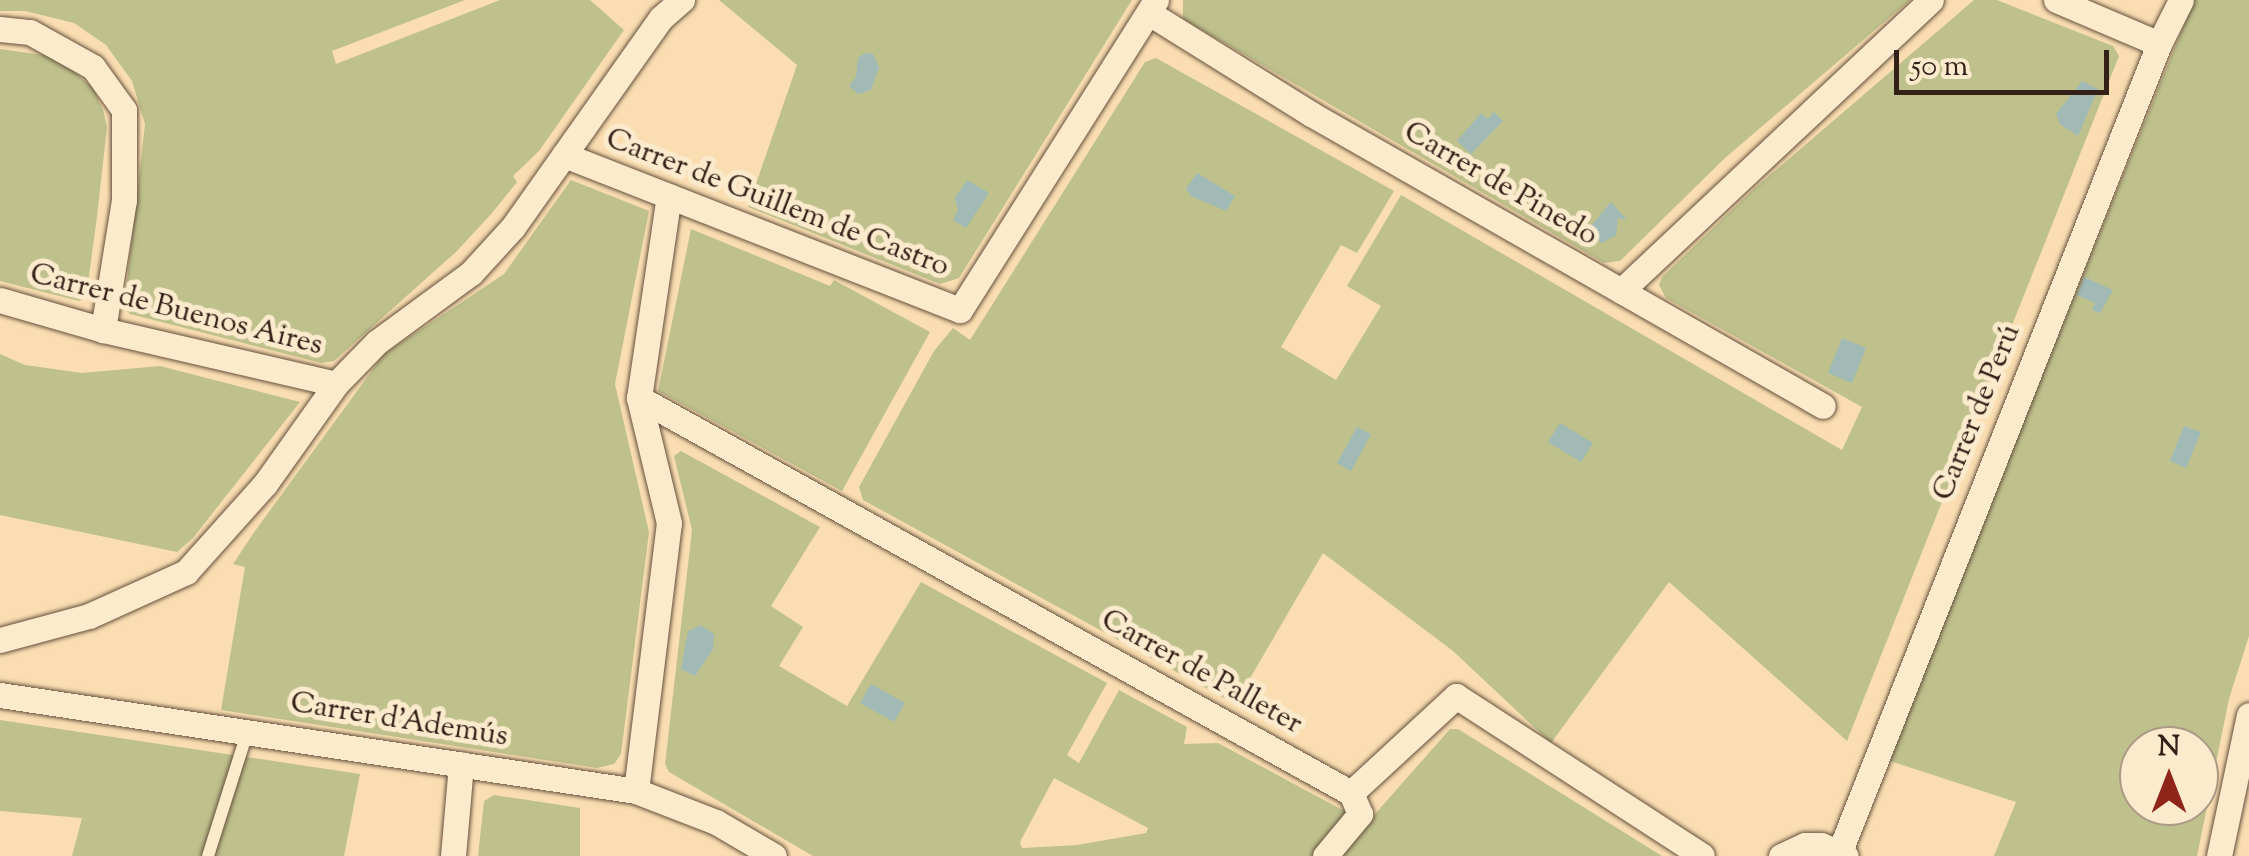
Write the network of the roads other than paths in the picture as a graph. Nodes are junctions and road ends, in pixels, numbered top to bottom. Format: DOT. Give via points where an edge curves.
graph roads {
  1 [pos="682,0"];
  2 [pos="1931,0"];
  3 [pos="2056,0"];
  4 [pos="2181,0"];
  5 [pos="1152,6"];
  6 [pos="652,9"];
  7 [pos="0,29"];
  8 [pos="2159,44"];
  9 [pos="564,156"];
  10 [pos="669,196"];
  11 [pos="1621,291"];
  12 [pos="0,300"];
  13 [pos="103,330"];
  14 [pos="336,384"];
  15 [pos="639,398"];
  16 [pos="1823,406"];
  17 [pos="0,640"];
  18 [pos="0,695"];
  19 [pos="2249,715"];
  20 [pos="248,730"];
  21 [pos="461,764"];
  22 [pos="636,791"];
  23 [pos="1352,793"];
  24 [pos="1843,854"];
  25 [pos="208,856"];
  26 [pos="452,856"];
  27 [pos="774,856"];
  28 [pos="1325,856"];
  29 [pos="1702,856"];
  30 [pos="1781,856"];
  31 [pos="2219,856"];
  1 -- 6 [label="street"];
  2 -- 11 [label="street"];
  3 -- 8 [label="street"];
  4 -- 8 [label="street, Carrer de Perú"];
  5 -- 10 [label="street, Carrer de Guillem de Castro" via="960,310"];
  5 -- 11 [label="street, Carrer de Pinedo" via="1311,114"];
  6 -- 9 [label="street"];
  7 -- 13 [label="street" via="30,32 92,68 124,110 124,200"];
  8 -- 24 [label="street, Carrer de Perú"];
  9 -- 10 [label="street, Carrer de Guillem de Castro"];
  9 -- 14 [label="street" via="471,273 378,342"];
  10 -- 15 [label="street"];
  11 -- 16 [label="street, Carrer de Pinedo"];
  12 -- 13 [label="street, Carrer de Buenos Aires"];
  13 -- 14 [label="street, Carrer de Buenos Aires"];
  14 -- 17 [label="street" via="265,484 186,572 89,616"];
  15 -- 22 [label="street" via="669,523"];
  15 -- 23 [label="street, Carrer de Palleter"];
  18 -- 20 [label="street, Carrer d'Ademús"];
  19 -- 31 [label="street"];
  20 -- 21 [label="street, Carrer d'Ademús"];
  20 -- 25 [label="lane"];
  21 -- 22 [label="street, Carrer d'Ademús"];
  21 -- 26 [label="street"];
  22 -- 27 [label="street, Carrer d'Ademús" via="702,816"];
  23 -- 28 [label="street" via="1360,814"];
  23 -- 29 [label="street" via="1456,696"];
  24 -- 30 [label="street" via="1805,845"];
}
